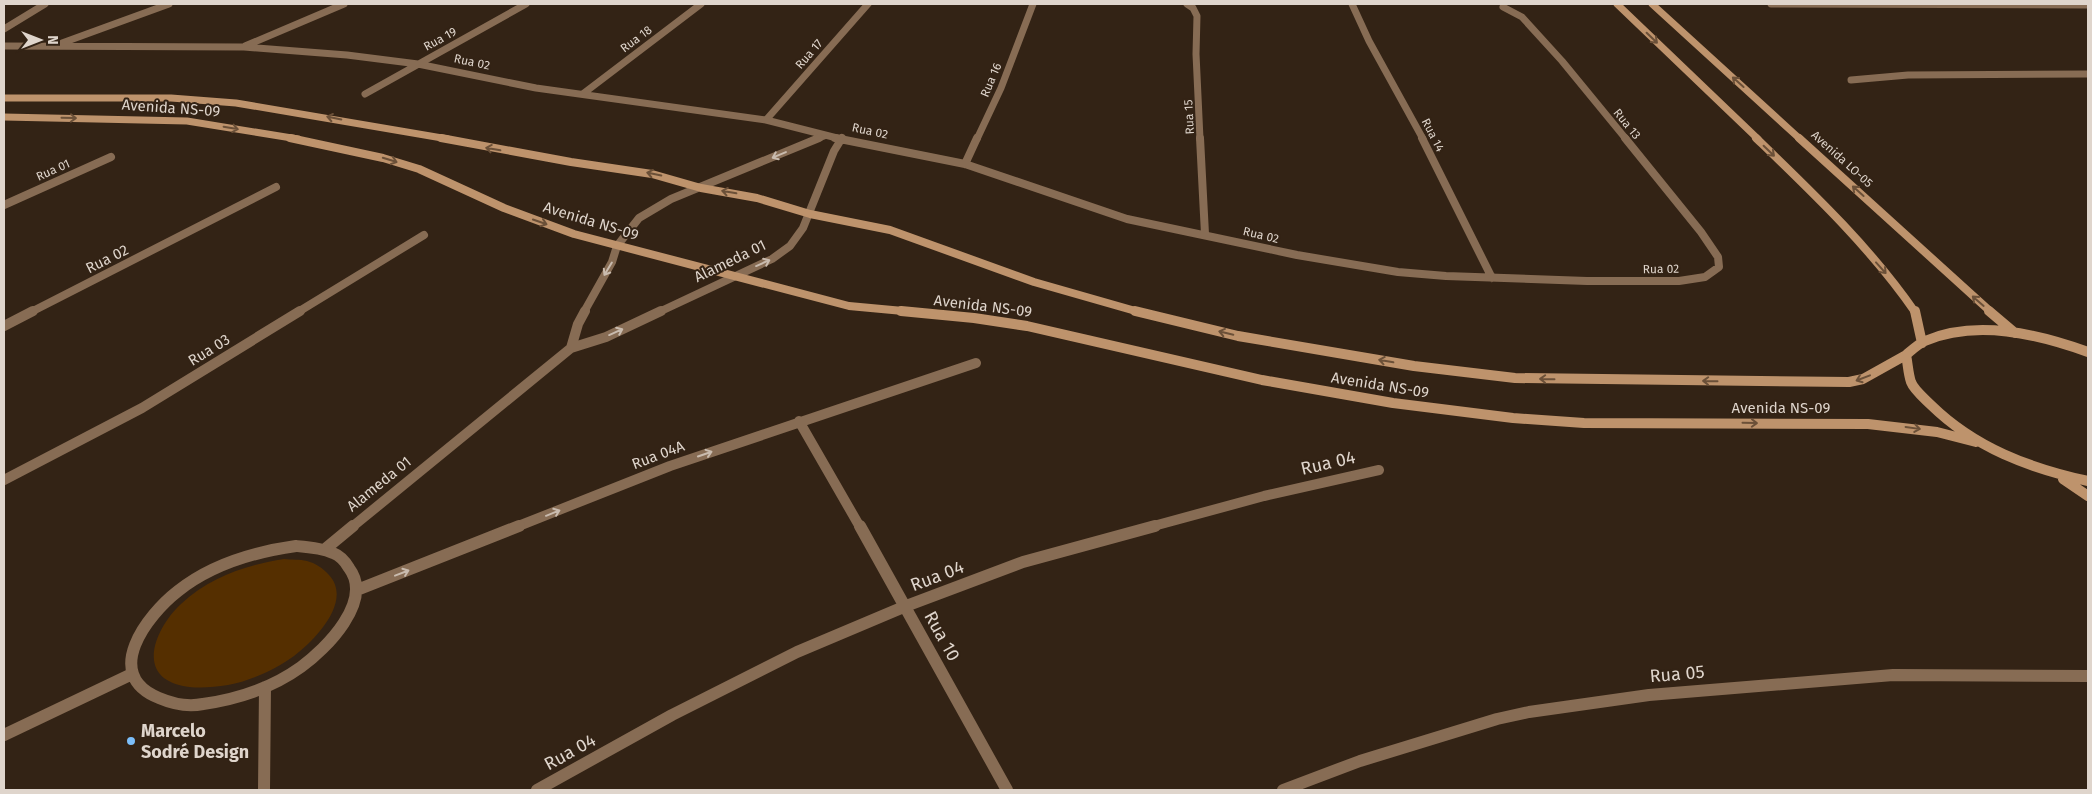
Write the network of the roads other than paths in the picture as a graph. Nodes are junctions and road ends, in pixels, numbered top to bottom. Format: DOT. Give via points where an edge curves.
graph roads {
  1 [pos="45,4"];
  2 [pos="169,4"];
  3 [pos="344,4"];
  4 [pos="526,4"];
  5 [pos="701,4"];
  6 [pos="868,4"];
  7 [pos="1033,4"];
  8 [pos="1187,4"];
  9 [pos="1352,4"];
  10 [pos="1617,4"];
  11 [pos="1652,4"];
  12 [pos="1771,4"];
  13 [pos="2088,5"];
  14 [pos="1503,7"];
  15 [pos="4,28"];
  16 [pos="4,46"];
  17 [pos="54,46"];
  18 [pos="244,46"];
  19 [pos="418,64"];
  20 [pos="2088,74"];
  21 [pos="1851,80"];
  22 [pos="584,93"];
  23 [pos="365,94"];
  24 [pos="4,98"];
  25 [pos="4,117"];
  26 [pos="766,120"];
  27 [pos="824,136"];
  28 [pos="842,138"];
  29 [pos="111,156"];
  30 [pos="965,164"];
  31 [pos="276,187"];
  32 [pos="700,188"];
  33 [pos="4,205"];
  34 [pos="810,214"];
  35 [pos="1205,234"];
  36 [pos="424,235"];
  37 [pos="617,246"];
  38 [pos="1719,267"];
  39 [pos="733,276"];
  40 [pos="1492,278"];
  41 [pos="4,326"];
  42 [pos="2015,333"];
  43 [pos="1922,343"];
  44 [pos="570,348"];
  45 [pos="2088,352"];
  46 [pos="1906,355"];
  47 [pos="976,363"];
  48 [pos="799,421"];
  49 [pos="1976,442"];
  50 [pos="1379,470"];
  51 [pos="2058,475"];
  52 [pos="4,480"];
  53 [pos="2088,481"];
  54 [pos="2088,496"];
  55 [pos="324,550"];
  56 [pos="357,590"];
  57 [pos="906,606"];
  58 [pos="132,674"];
  59 [pos="2088,676"];
  60 [pos="265,687"];
  61 [pos="4,735"];
  62 [pos="264,790"];
  63 [pos="536,790"];
  64 [pos="1007,790"];
  65 [pos="1283,790"];
  1 -- 15 [label="street"];
  2 -- 17 [label="street"];
  3 -- 18 [label="street"];
  4 -- 19 [label="street, Rua 19"];
  5 -- 22 [label="street, Rua 18"];
  6 -- 26 [label="street, Rua 17"];
  7 -- 30 [label="street, Rua 16" via="1001,88"];
  8 -- 35 [label="street, Rua 15" via="1197,16"];
  9 -- 40 [label="street, Rua 14"];
  10 -- 43 [label="street, one-way" via="1810,190 1896,284 1916,313"];
  42 -- 11 [label="street, Avenida LO-05, one-way"];
  12 -- 13 [label="street"];
  14 -- 38 [label="street, Rua 13" via="1522,17 1562,61 1701,232 1718,257"];
  16 -- 17 [label="street, Rua 02"];
  17 -- 18 [label="street, Rua 02"];
  18 -- 19 [label="street, Rua 02"];
  19 -- 22 [label="street, Rua 02" via="536,88"];
  19 -- 23 [label="street, Rua 19"];
  20 -- 21 [label="street" via="1908,75"];
  22 -- 26 [label="street, Rua 02"];
  32 -- 24 [label="street, Avenida NS-09, one-way" via="652,174 236,103 171,98"];
  25 -- 37 [label="street, Avenida NS-09, one-way" via="187,121 301,140 419,169 530,219"];
  26 -- 27 [label="street, Rua 02"];
  27 -- 28 [label="street, Rua 02"];
  27 -- 32 [label="street, one-way"];
  28 -- 30 [label="street, Rua 02"];
  28 -- 34 [label="street, Alameda 01"];
  29 -- 33 [label="street, Rua 01"];
  30 -- 35 [label="street, Rua 02" via="1127,219"];
  31 -- 41 [label="street, Rua 02"];
  34 -- 32 [label="street, Avenida NS-09, one-way" via="757,198"];
  32 -- 37 [label="street" via="648,211 631,226"];
  39 -- 34 [label="street, Alameda 01, one-way" via="782,252 798,237"];
  46 -- 34 [label="street, Avenida NS-09, one-way" via="1863,378 1822,383 1515,378 1414,366 1238,336 1159,318 1034,282 890,230"];
  35 -- 40 [label="street, Rua 02" via="1297,255 1398,272"];
  36 -- 52 [label="street, Rua 03" via="142,408"];
  37 -- 39 [label="street, Avenida NS-09"];
  37 -- 44 [label="street, one-way" via="612,262 578,324"];
  38 -- 40 [label="street, Rua 02" via="1705,277 1679,281"];
  44 -- 39 [label="street, Alameda 01, one-way" via="640,322"];
  39 -- 49 [label="street, Avenida NS-09, one-way" via="849,306 1008,322 1262,380 1402,404 1584,423 1868,424 1938,432"];
  42 -- 43 [label="street, Avenida NS-09" via="1959,332"];
  42 -- 45 [label="street, Avenida NS-09"];
  43 -- 46 [label="street, Avenida NS-09"];
  44 -- 55 [label="street, Alameda 01"];
  46 -- 49 [label="street" via="1911,382 1939,414"];
  47 -- 48 [label="street, Rua 04A"];
  56 -- 48 [label="street, Rua 04A, one-way" via="670,466"];
  48 -- 57 [label="street, Rua 10"];
  49 -- 51 [label="street"];
  50 -- 57 [label="street, Rua 04" via="1264,496 1023,562"];
  51 -- 53 [label="street"];
  51 -- 54 [label="street"];
  55 -- 56 [label="street" via="342,558 353,572"];
  55 -- 58 [label="street" via="296,546 264,550 230,561 196,578 166,600 145,625 132,651"];
  56 -- 60 [label="street" via="350,615 330,642 301,667"];
  57 -- 63 [label="street, Rua 04" via="797,652 672,715"];
  57 -- 64 [label="street, Rua 10"];
  58 -- 60 [label="street" via="143,691 165,702 194,705 229,700"];
  58 -- 61 [label="street"];
  59 -- 65 [label="street, Rua 05" via="1893,674 1622,699 1529,712 1360,761"];
  60 -- 62 [label="street"];
}
